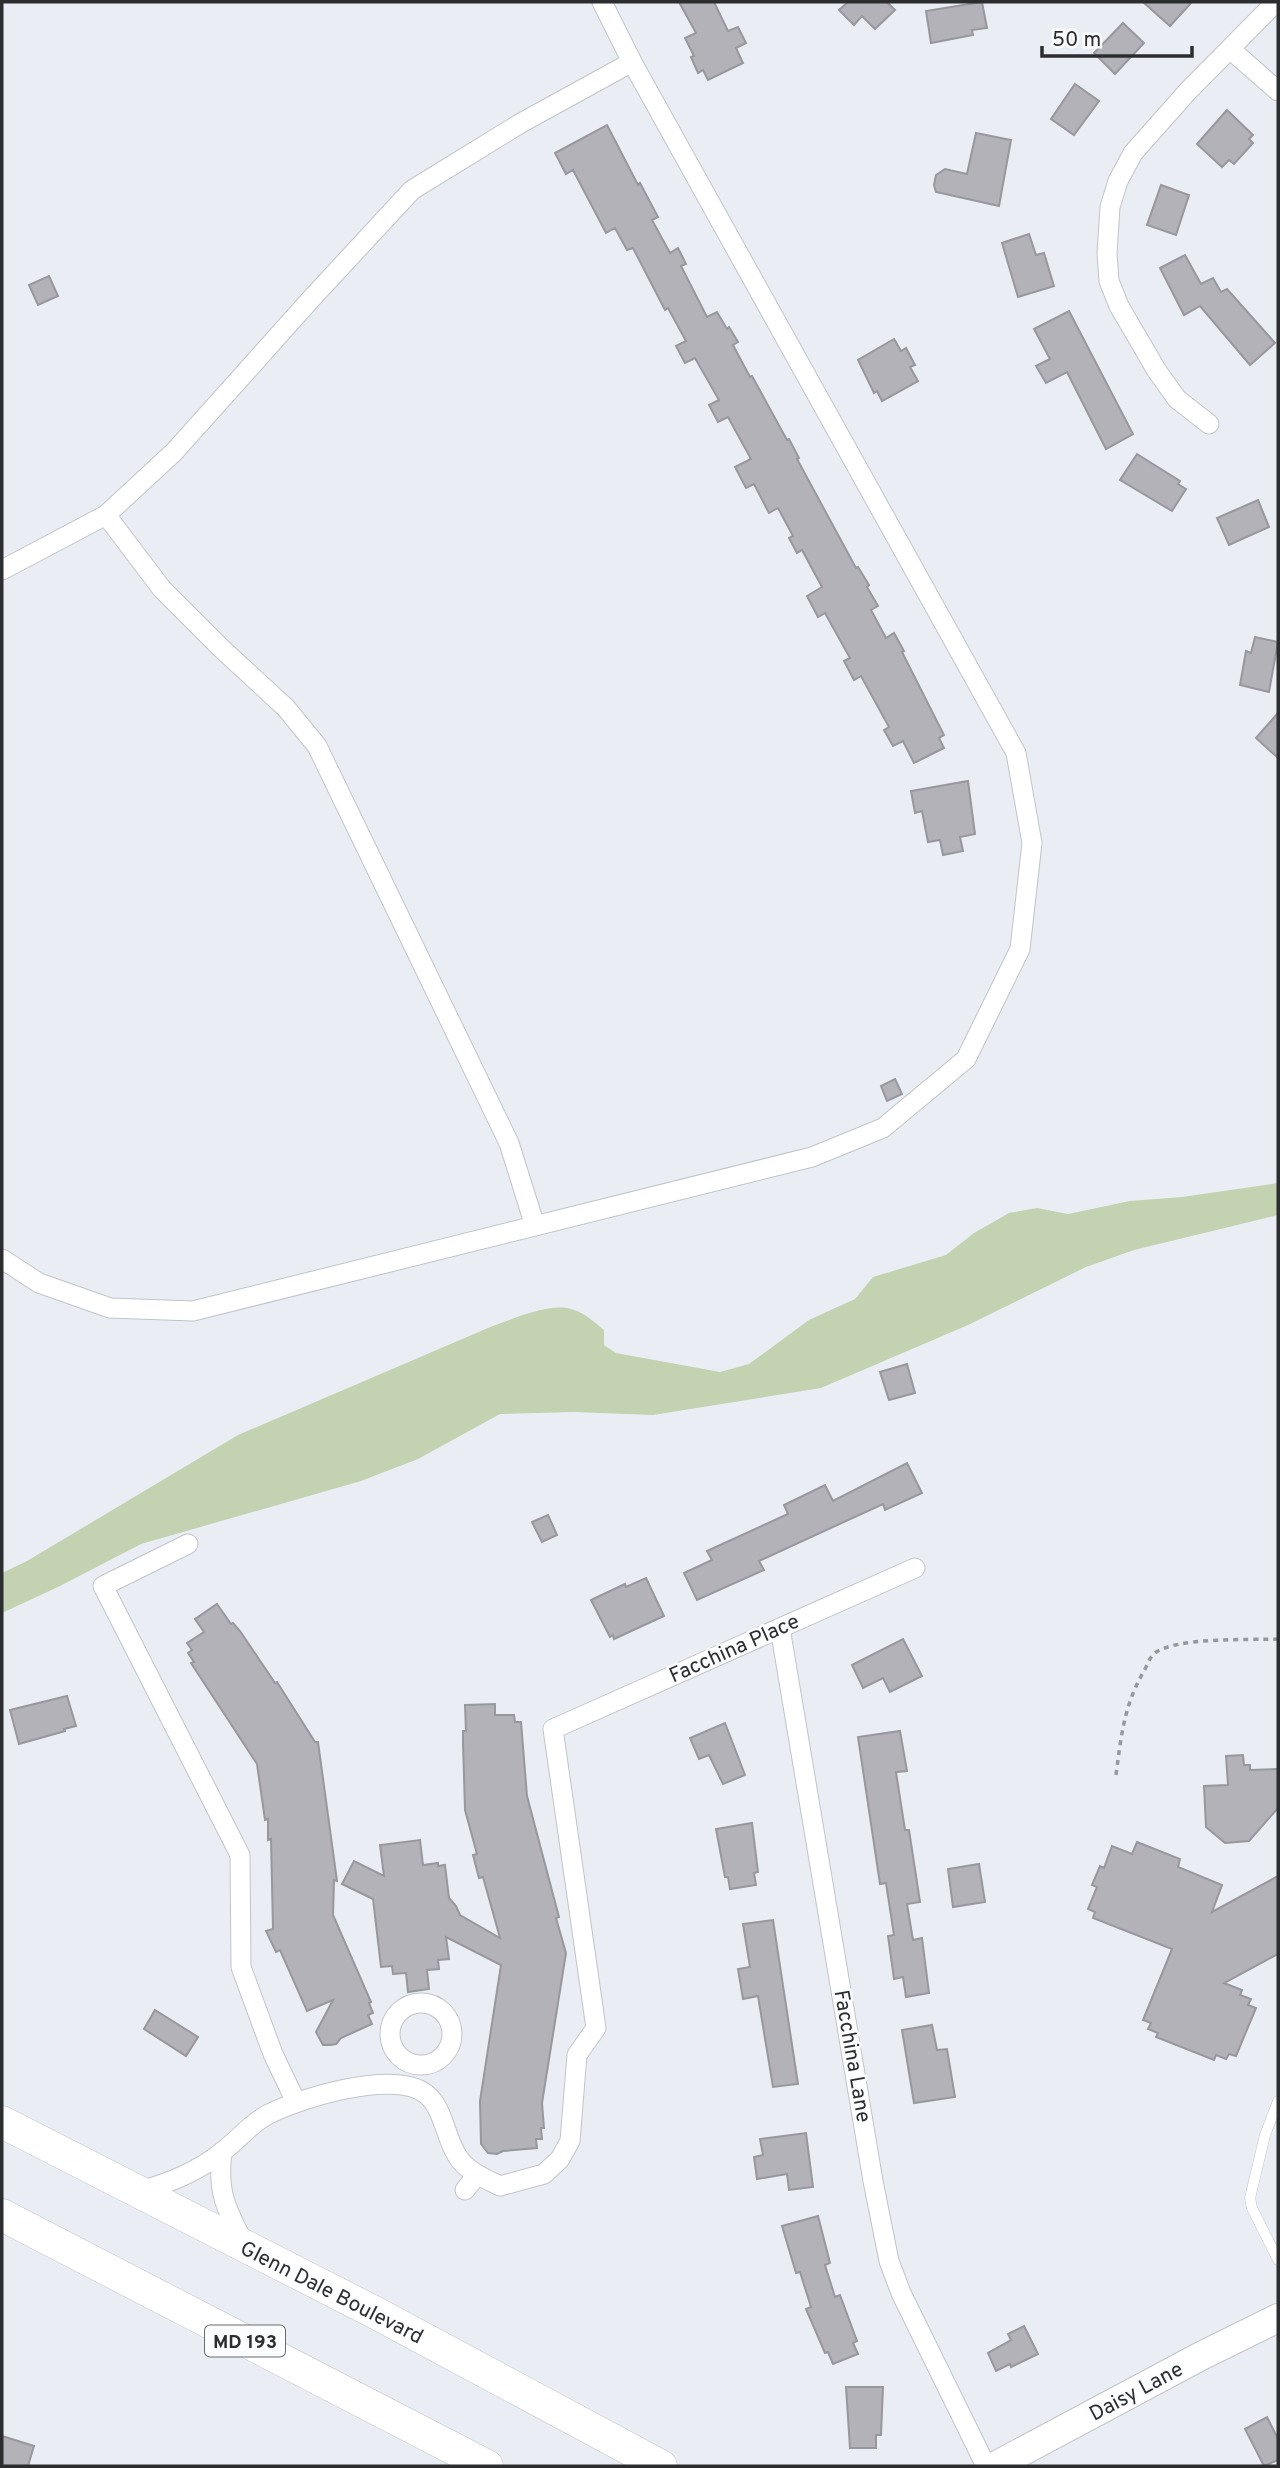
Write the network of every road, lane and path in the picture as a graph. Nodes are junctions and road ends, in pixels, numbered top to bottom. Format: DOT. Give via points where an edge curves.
graph roads {
  1 [pos="602,2"];
  2 [pos="1276,2"];
  3 [pos="1230,49"];
  4 [pos="632,62"];
  5 [pos="1278,91"];
  6 [pos="1209,424"];
  7 [pos="106,514"];
  8 [pos="2,570"];
  9 [pos="535,1226"];
  10 [pos="2,1259"];
  11 [pos="188,1544"];
  12 [pos="915,1568"];
  13 [pos="780,1628"];
  14 [pos="1278,1639"];
  15 [pos="1116,1775"];
  16 [pos="415,2065"];
  17 [pos="408,2085"];
  18 [pos="1278,2101"];
  19 [pos="296,2102"];
  20 [pos="2,2122"];
  21 [pos="222,2152"];
  22 [pos="141,2191"];
  23 [pos="2,2215"];
  24 [pos="247,2248"];
  25 [pos="1278,2260"];
  26 [pos="1278,2318"];
  27 [pos="487,2466"];
  28 [pos="661,2466"];
  29 [pos="986,2466"];
  30 [pos="995,2466"];
  1 -- 4 [label="street"];
  2 -- 3 [label="street"];
  3 -- 5 [label="street"];
  3 -- 6 [label="street" via="1133,153 1118,181 1107,230 1109,281 1128,325 1177,399"];
  4 -- 7 [label="street" via="412,190 174,452"];
  4 -- 9 [label="street" via="1016,753 1032,843 1020,949 966,1059 883,1128 812,1157"];
  7 -- 8 [label="street"];
  7 -- 9 [label="street" via="162,589 286,708 317,746 509,1143"];
  9 -- 10 [label="street" via="193,1311 110,1308 39,1283"];
  11 -- 19 [label="street" via="103,1586 240,1855 241,1967 272,2054"];
  12 -- 13 [label="street, Facchina Place"];
  13 -- 17 [label="street, Facchina Place" via="553,1729 596,2028 577,2056 570,2141 560,2159 544,2174 500,2186 471,2182 436,2106 426,2094"];
  13 -- 29 [label="street, Facchina Lane" via="889,2260 915,2325"];
  14 -- 15 [label="path" via="1191,1642 1154,1653 1124,1716"];
  16 -- 17 [label="street"];
  17 -- 19 [label="street" via="364,2085"];
  18 -- 25 [label="lane" via="1250,2198"];
  19 -- 21 [label="street" via="264,2117"];
  20 -- 22 [label="main road, Glenn Dale Boulevard"];
  21 -- 22 [label="street" via="198,2170"];
  21 -- 24 [label="street" via="222,2197"];
  22 -- 24 [label="main road, Glenn Dale Boulevard"];
  23 -- 27 [label="main road, MD 193"];
  24 -- 28 [label="main road, Glenn Dale Boulevard"];
  26 -- 30 [label="street, Daisy Lane"];
}
